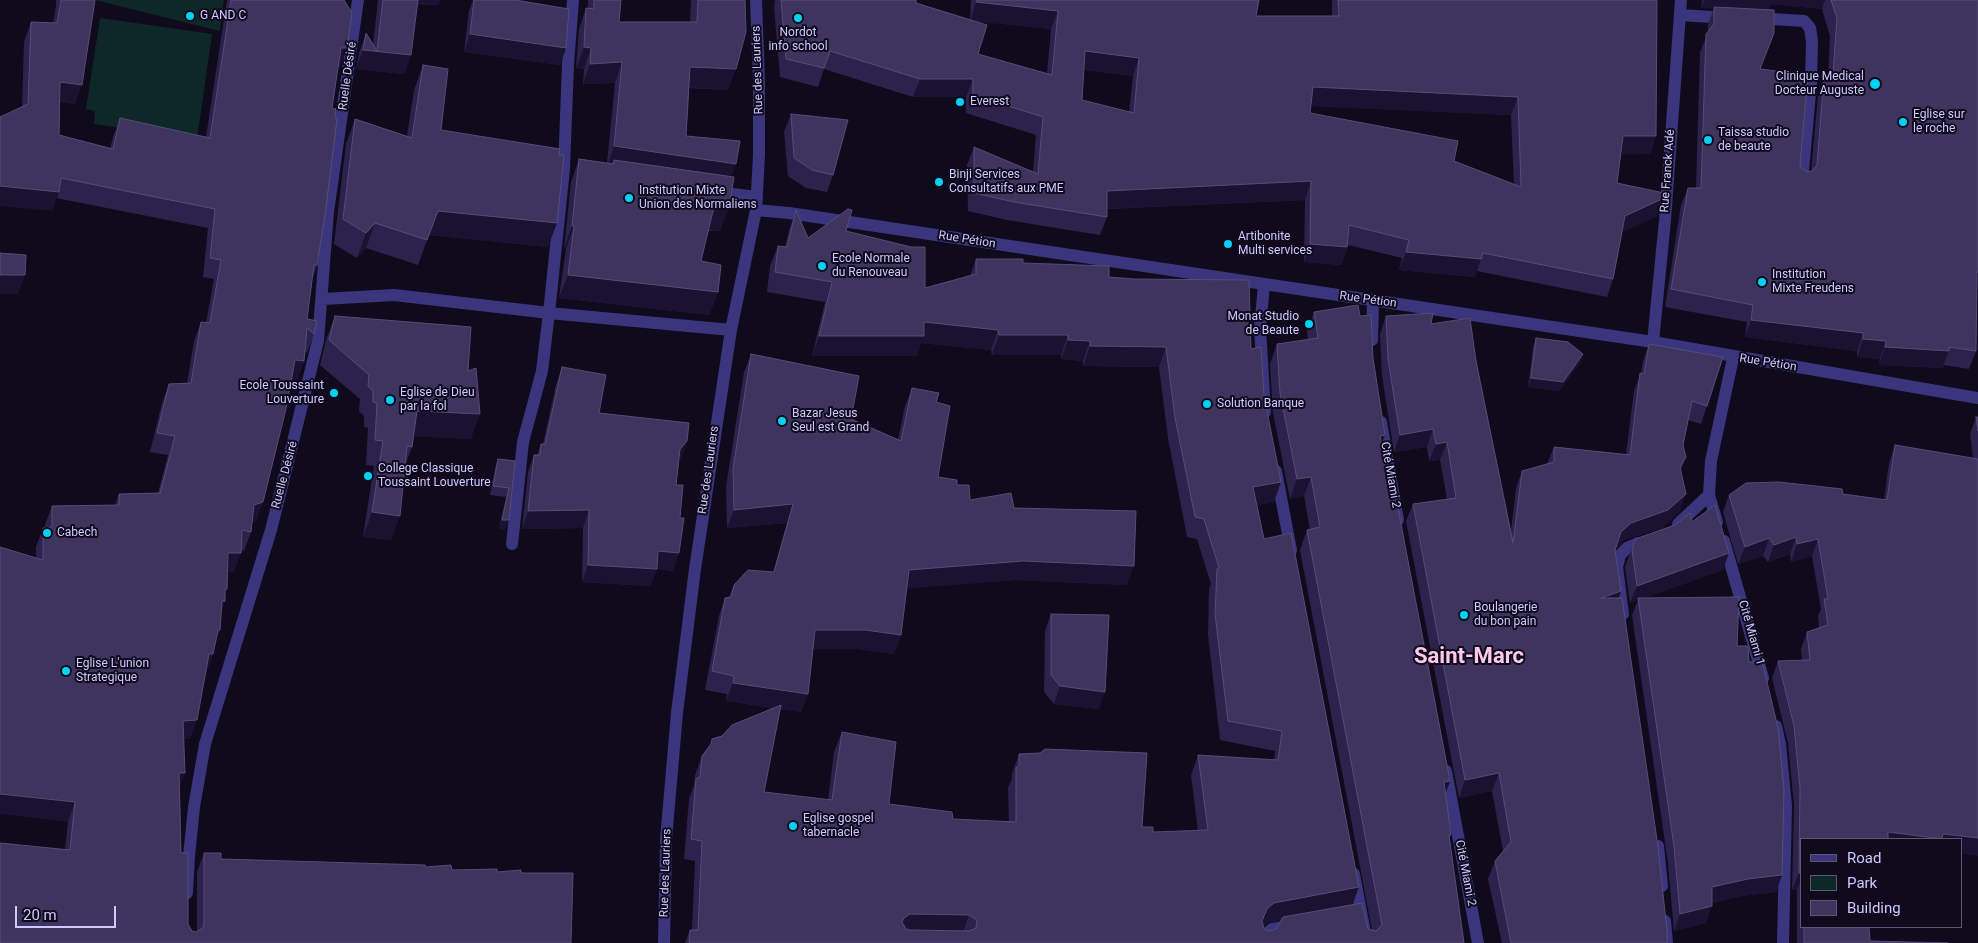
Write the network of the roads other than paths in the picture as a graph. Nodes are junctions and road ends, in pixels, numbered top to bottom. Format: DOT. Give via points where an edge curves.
graph roads {
  1 [pos="358,0"];
  2 [pos="573,0"];
  3 [pos="756,0"];
  4 [pos="1681,0"];
  5 [pos="1680,15"];
  6 [pos="1802,182"];
  7 [pos="702,190"];
  8 [pos="757,197"];
  9 [pos="756,210"];
  10 [pos="1264,285"];
  11 [pos="323,299"];
  12 [pos="1373,300"];
  13 [pos="549,313"];
  14 [pos="731,330"];
  15 [pos="1653,342"];
  16 [pos="1372,357"];
  17 [pos="1733,358"];
  18 [pos="1978,398"];
  19 [pos="1378,406"];
  20 [pos="1267,423"];
  21 [pos="1274,462"];
  22 [pos="1709,495"];
  23 [pos="1400,530"];
  24 [pos="512,544"];
  25 [pos="1295,566"];
  26 [pos="1625,626"];
  27 [pos="1766,686"];
  28 [pos="1773,715"];
  29 [pos="1444,760"];
  30 [pos="1656,835"];
  31 [pos="1352,860"];
  32 [pos="187,905"];
  33 [pos="1308,923"];
  34 [pos="664,943"];
  35 [pos="1263,943"];
  36 [pos="1366,943"];
  37 [pos="1478,943"];
  38 [pos="1668,943"];
  39 [pos="1783,943"];
  1 -- 11 [label="street, Ruelle Désiré" via="328,212"];
  2 -- 13 [label="street" via="568,64 569,170"];
  3 -- 8 [label="street, Rue des Lauriers" via="759,82"];
  4 -- 5 [label="street, Rue Franck Adé"];
  5 -- 6 [label="street" via="1804,22 1810,28 1811,82"];
  5 -- 15 [label="street, Rue Franck Adé"];
  7 -- 8 [label="street"];
  8 -- 9 [label="street, Rue des Lauriers"];
  9 -- 10 [label="street, Rue Pétion"];
  9 -- 14 [label="street, Rue des Lauriers"];
  10 -- 12 [label="street, Rue Pétion"];
  10 -- 20 [label="street" via="1260,328"];
  11 -- 13 [label="street" via="394,295"];
  11 -- 32 [label="street, Ruelle Désiré" via="318,341 271,530 205,744 188,856"];
  12 -- 15 [label="street, Rue Pétion"];
  12 -- 16 [label="street"];
  13 -- 14 [label="street"];
  13 -- 24 [label="street" via="542,371 523,442"];
  14 -- 34 [label="street, Rue des Lauriers" via="711,450 677,713 666,839"];
  15 -- 17 [label="street, Rue Pétion"];
  17 -- 18 [label="street, Rue Pétion"];
  17 -- 22 [label="street, Cité Miami 1" via="1711,461"];
  19 -- 23 [label="street, Cité Miami 2"];
  21 -- 25 [label="street"];
  22 -- 26 [label="street" via="1663,536 1648,543 1638,543 1620,555 1617,567"];
  22 -- 27 [label="street, Cité Miami 1"];
  28 -- 39 [label="street" via="1780,744 1786,806"];
  29 -- 37 [label="street, Cité Miami 2"];
  30 -- 38 [label="street"];
  31 -- 36 [label="street" via="1357,914"];
  33 -- 35 [label="street" via="1272,929 1265,934"];
}
